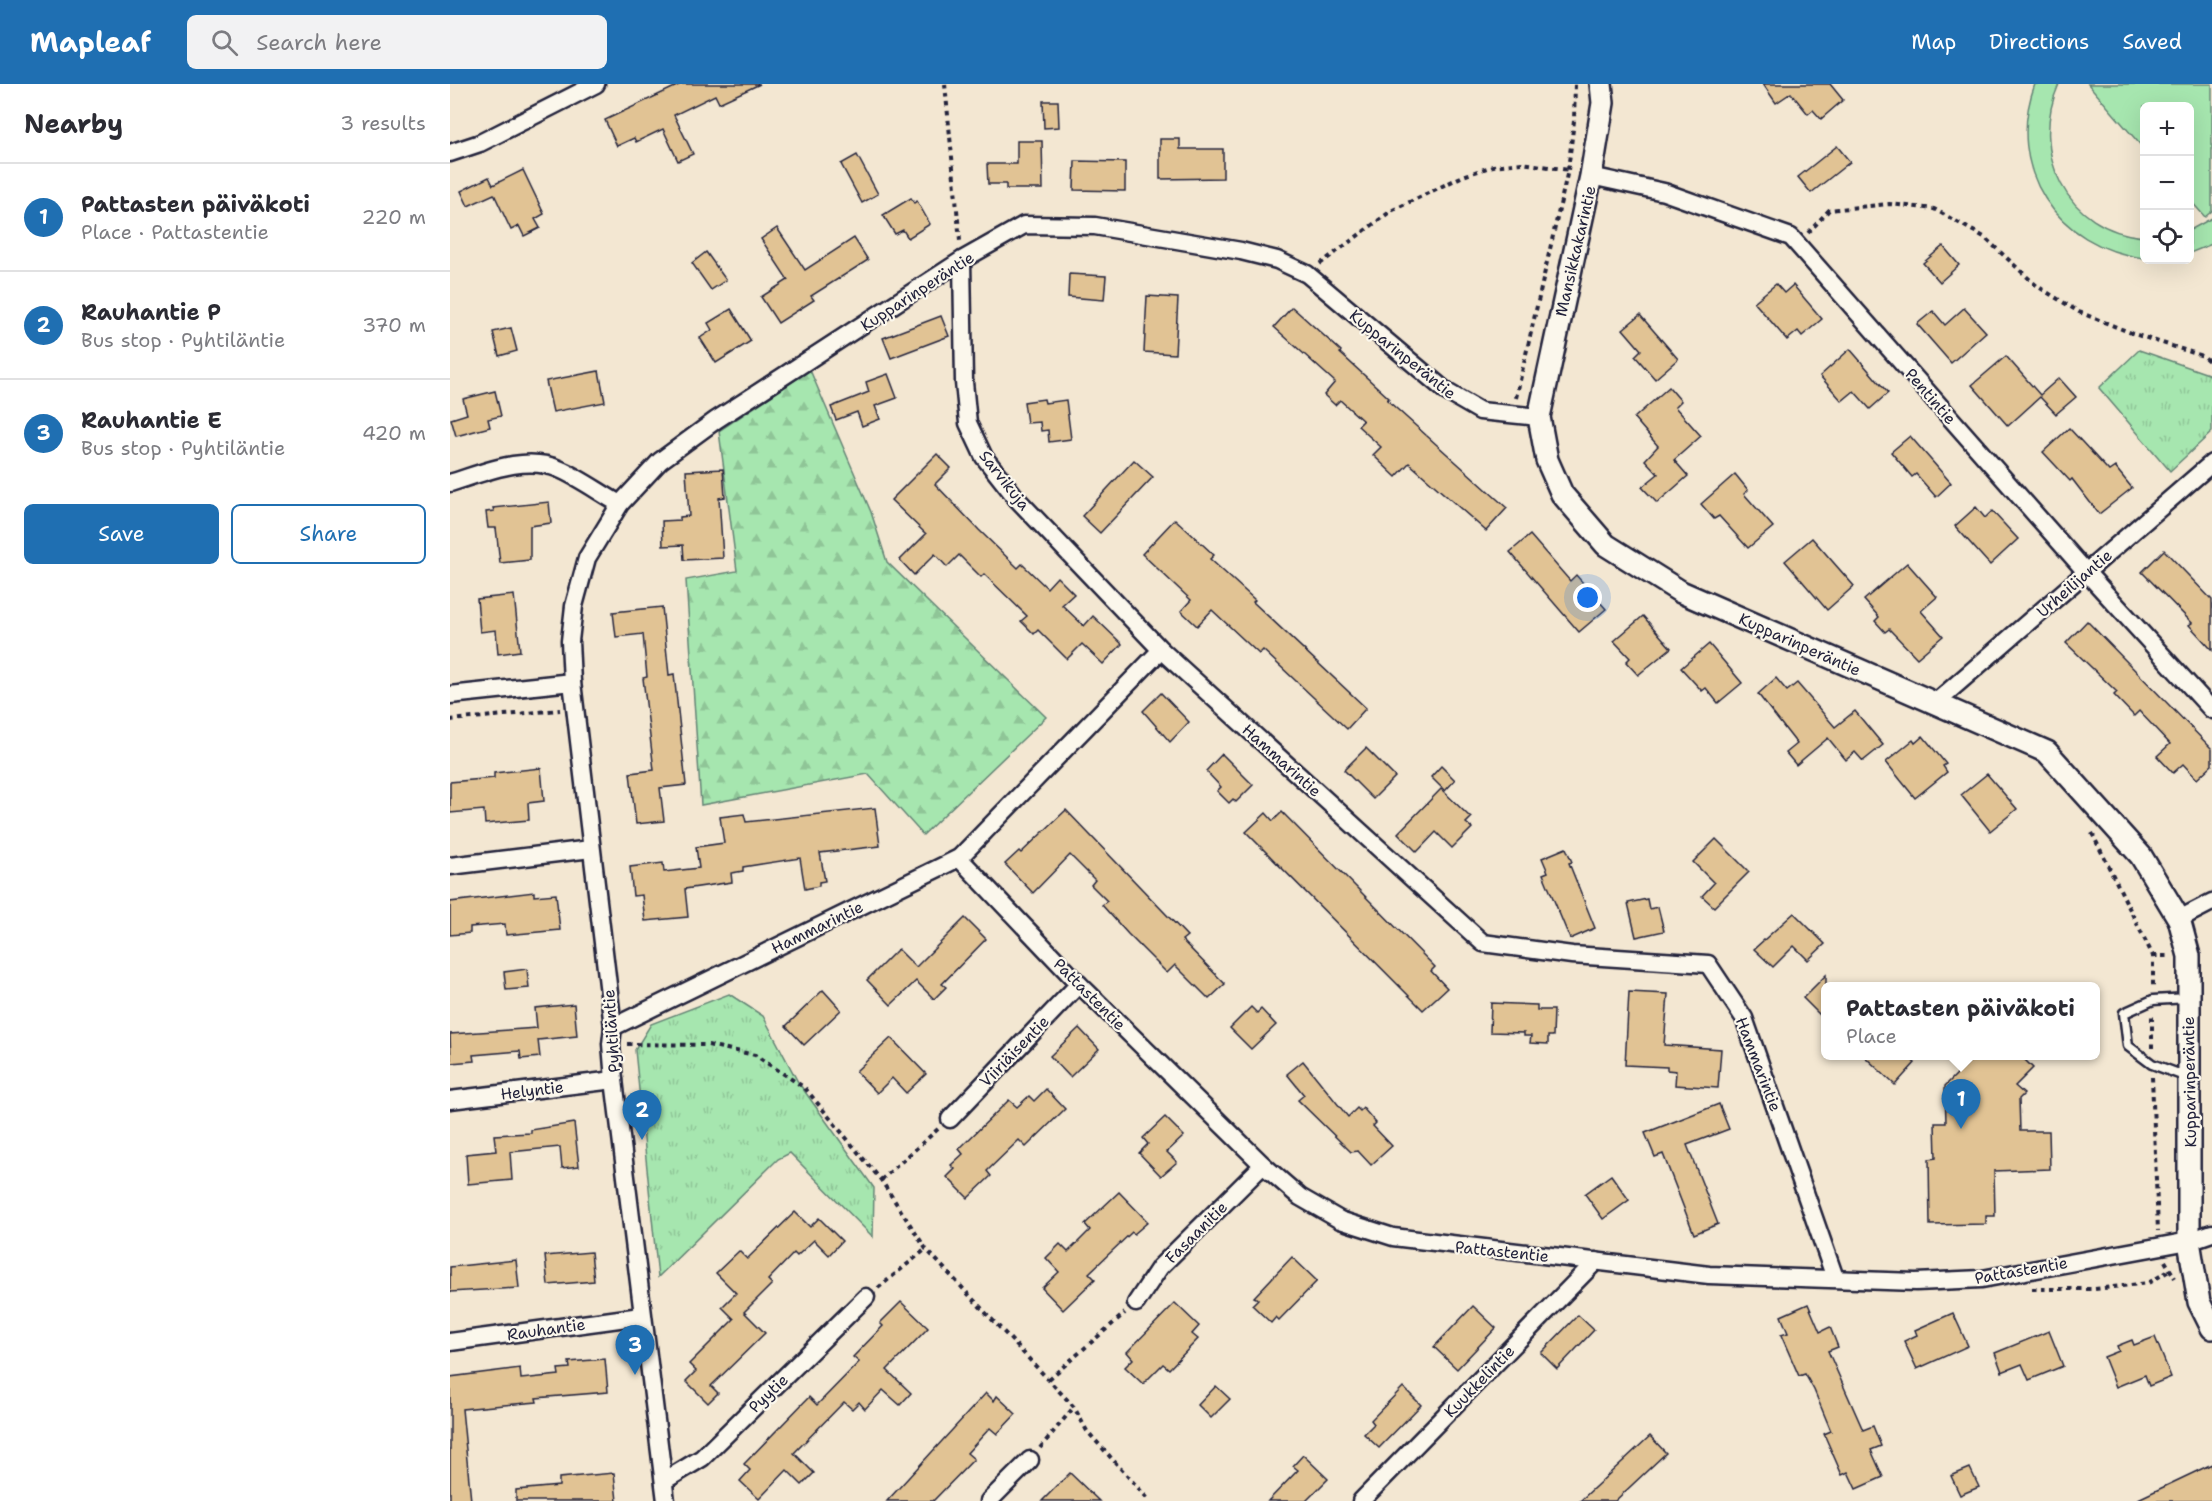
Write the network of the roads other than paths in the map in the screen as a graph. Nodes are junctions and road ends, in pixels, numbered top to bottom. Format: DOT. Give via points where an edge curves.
graph roads {
  1 [pos="596,84"];
  2 [pos="1601,84"];
  3 [pos="450,153"];
  4 [pos="1592,177"];
  5 [pos="962,260"];
  6 [pos="1539,417"];
  7 [pos="2212,463"];
  8 [pos="450,483"];
  9 [pos="620,504"];
  10 [pos="2087,573"];
  11 [pos="1161,650"];
  12 [pos="572,682"];
  13 [pos="450,695"];
  14 [pos="1935,703"];
  15 [pos="2212,710"];
  16 [pos="591,849"];
  17 [pos="959,858"];
  18 [pos="450,866"];
  19 [pos="2212,902"];
  20 [pos="2180,919"];
  21 [pos="1079,984"];
  22 [pos="2188,998"];
  23 [pos="612,1035"];
  24 [pos="2191,1078"];
  25 [pos="614,1080"];
  26 [pos="450,1100"];
  27 [pos="950,1119"];
  28 [pos="1263,1166"];
  29 [pos="2212,1233"];
  30 [pos="2189,1240"];
  31 [pos="1596,1261"];
  32 [pos="1834,1278"];
  33 [pos="866,1297"];
  34 [pos="1136,1303"];
  35 [pos="641,1316"];
  36 [pos="2212,1328"];
  37 [pos="450,1342"];
  38 [pos="1030,1460"];
  39 [pos="664,1481"];
  40 [pos="666,1501"];
  41 [pos="989,1501"];
  42 [pos="1361,1501"];
  1 -- 3 [label="street" via="480,143"];
  2 -- 4 [label="street, Mansikkakarintie" via="1603,103"];
  4 -- 6 [label="street, Mansikkakarintie"];
  4 -- 10 [label="street, Pentintie" via="1665,192 1791,237"];
  5 -- 6 [label="street, Kupparinperäntie" via="1024,225 1095,226 1277,260 1307,274 1448,392 1480,411"];
  5 -- 9 [label="street, Kupparinperäntie" via="716,420 660,461"];
  5 -- 11 [label="street, Sarvikuja" via="968,423 984,457 1017,498"];
  6 -- 14 [label="street, Kupparinperäntie" via="1546,460 1562,494 1606,545 1681,592"];
  7 -- 10 [label="street, Urheilijantie"];
  8 -- 9 [label="street" via="504,466 529,464 558,468"];
  9 -- 12 [label="street, Kupparinperäntie" via="587,558 580,579 570,641"];
  10 -- 14 [label="street, Urheilijantie"];
  10 -- 15 [label="street, Pentintie"];
  11 -- 17 [label="street, Hammarintie"];
  11 -- 32 [label="street, Hammarintie" via="1483,943 1572,955 1708,964 1744,1018"];
  12 -- 13 [label="street"];
  12 -- 16 [label="street, Pyhtiläntie"];
  14 -- 20 [label="street, Kupparinperäntie" via="2047,752 2142,856"];
  16 -- 18 [label="street"];
  16 -- 23 [label="street, Pyhtiläntie"];
  17 -- 21 [label="street, Pattastentie"];
  17 -- 23 [label="street, Hammarintie"];
  19 -- 20 [label="street"];
  20 -- 22 [label="street, Kupparinperäntie" via="2189,956"];
  21 -- 27 [label="street, Viiriäisentie"];
  21 -- 28 [label="street, Pattastentie"];
  22 -- 24 [label="street, Kupparinperäntie"];
  22 -- 24 [label="lane" via="2152,1000 2124,1014 2128,1046 2152,1064"];
  23 -- 25 [label="street, Pyhtiläntie"];
  24 -- 30 [label="street, Kupparinperäntie"];
  25 -- 26 [label="street, Helyntie"];
  25 -- 35 [label="street, Pyhtiläntie"];
  28 -- 31 [label="street, Pattastentie" via="1300,1197 1340,1220 1393,1237"];
  28 -- 34 [label="street, Fasaanitie" via="1160,1267"];
  29 -- 30 [label="street, Pattastentie"];
  30 -- 32 [label="street, Pattastentie" via="1982,1280"];
  30 -- 36 [label="street, Kupparinperäntie" via="2199,1302"];
  31 -- 32 [label="street, Pattastentie" via="1709,1275"];
  31 -- 42 [label="street, Kuukkelintie"];
  33 -- 39 [label="street, Pyytie" via="702,1458"];
  35 -- 37 [label="street, Rauhantie"];
  35 -- 39 [label="street, Pyhtiläntie"];
  38 -- 41 [label="street"];
  39 -- 40 [label="street, Pyhtiläntie"];
}
